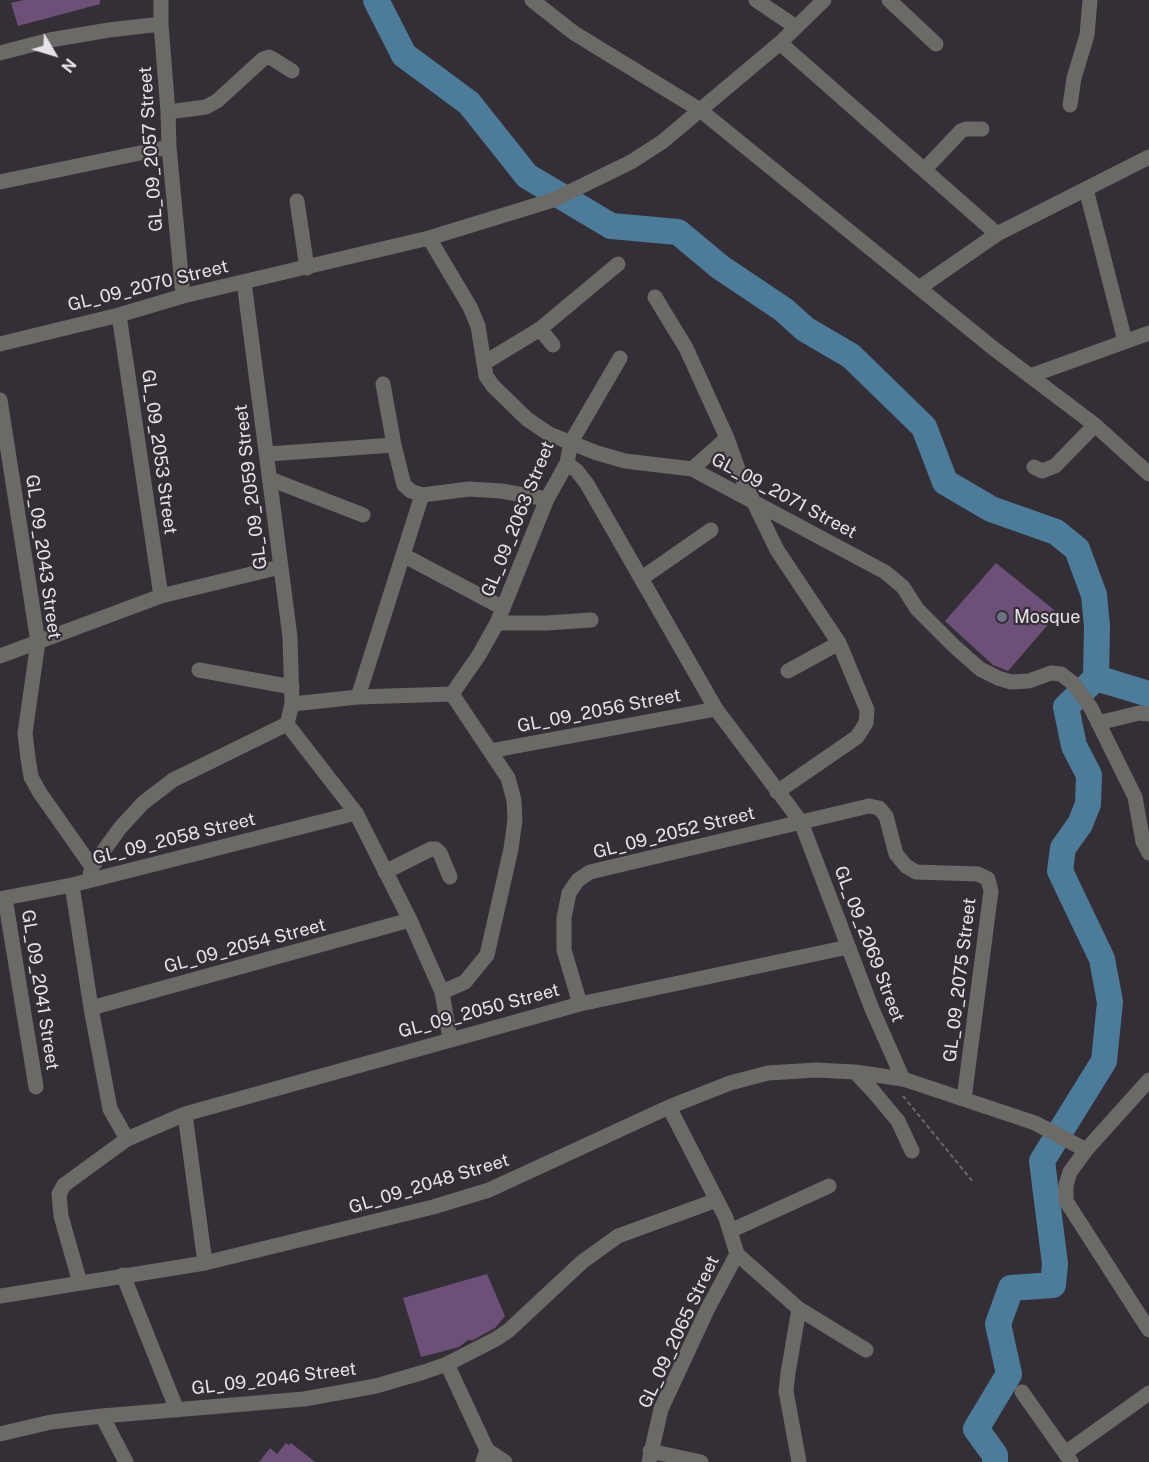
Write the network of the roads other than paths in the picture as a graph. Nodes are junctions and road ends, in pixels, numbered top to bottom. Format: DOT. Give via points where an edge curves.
graph roads {
  1 [pos="161,0"];
  2 [pos="532,0"];
  3 [pos="756,0"];
  4 [pos="825,0"];
  5 [pos="889,0"];
  6 [pos="1090,0"];
  7 [pos="161,24"];
  8 [pos="796,27"];
  9 [pos="780,43"];
  10 [pos="936,44"];
  11 [pos="0,53"];
  12 [pos="292,71"];
  13 [pos="1070,105"];
  14 [pos="700,110"];
  15 [pos="168,112"];
  16 [pos="982,129"];
  17 [pos="169,147"];
  18 [pos="1149,157"];
  19 [pos="925,169"];
  20 [pos="0,182"];
  21 [pos="1086,189"];
  22 [pos="297,201"];
  23 [pos="998,234"];
  24 [pos="429,238"];
  25 [pos="618,264"];
  26 [pos="307,268"];
  27 [pos="244,282"];
  28 [pos="919,288"];
  29 [pos="183,296"];
  30 [pos="655,297"];
  31 [pos="119,315"];
  32 [pos="540,328"];
  33 [pos="1149,333"];
  34 [pos="1125,341"];
  35 [pos="0,344"];
  36 [pos="553,345"];
  37 [pos="620,358"];
  38 [pos="484,363"];
  39 [pos="1030,376"];
  40 [pos="383,384"];
  41 [pos="0,400"];
  42 [pos="1095,425"];
  43 [pos="727,438"];
  44 [pos="571,442"];
  45 [pos="394,445"];
  46 [pos="268,454"];
  47 [pos="567,463"];
  48 [pos="1034,467"];
  49 [pos="692,469"];
  50 [pos="1149,474"];
  51 [pos="270,479"];
  52 [pos="422,495"];
  53 [pos="547,499"];
  54 [pos="754,501"];
  55 [pos="363,514"];
  56 [pos="711,530"];
  57 [pos="403,555"];
  58 [pos="280,567"];
  59 [pos="642,578"];
  60 [pos="160,596"];
  61 [pos="503,608"];
  62 [pos="591,620"];
  63 [pos="497,624"];
  64 [pos="38,642"];
  65 [pos="839,643"];
  66 [pos="0,656"];
  67 [pos="199,670"];
  68 [pos="788,670"];
  69 [pos="292,687"];
  70 [pos="452,694"];
  71 [pos="358,697"];
  72 [pos="292,704"];
  73 [pos="716,709"];
  74 [pos="1149,714"];
  75 [pos="1098,723"];
  76 [pos="287,724"];
  77 [pos="490,752"];
  78 [pos="777,792"];
  79 [pos="356,813"];
  80 [pos="1144,821"];
  81 [pos="801,822"];
  82 [pos="1149,853"];
  83 [pos="385,872"];
  84 [pos="91,873"];
  85 [pos="450,877"];
  86 [pos="72,885"];
  87 [pos="3,899"];
  88 [pos="410,921"];
  89 [pos="848,947"];
  90 [pos="442,992"];
  91 [pos="580,1004"];
  92 [pos="91,1008"];
  93 [pos="450,1039"];
  94 [pos="855,1072"];
  95 [pos="896,1078"];
  96 [pos="1148,1083"];
  97 [pos="36,1087"];
  98 [pos="964,1099"];
  99 [pos="669,1107"];
  100 [pos="185,1114"];
  101 [pos="127,1139"];
  102 [pos="1086,1150"];
  103 [pos="912,1151"];
  104 [pos="829,1186"];
  105 [pos="717,1200"];
  106 [pos="730,1231"];
  107 [pos="737,1254"];
  108 [pos="206,1263"];
  109 [pos="123,1275"];
  110 [pos="80,1283"];
  111 [pos="0,1296"];
  112 [pos="799,1309"];
  113 [pos="1149,1330"];
  114 [pos="866,1350"];
  115 [pos="447,1364"];
  116 [pos="1022,1392"];
  117 [pos="1149,1393"];
  118 [pos="177,1410"];
  119 [pos="102,1416"];
  120 [pos="0,1434"];
  121 [pos="485,1456"];
  122 [pos="649,1456"];
  123 [pos="1068,1457"];
  124 [pos="126,1462"];
  125 [pos="505,1462"];
  126 [pos="701,1462"];
  127 [pos="799,1462"];
  1 -- 7 [label="street, GL_09_2057 Street"];
  2 -- 14 [label="street" via="574,33"];
  3 -- 8 [label="street"];
  4 -- 8 [label="street, GL_09_2070 Street"];
  5 -- 10 [label="street"];
  6 -- 13 [label="street" via="1087,35"];
  7 -- 11 [label="street" via="60,38"];
  7 -- 15 [label="street, GL_09_2057 Street"];
  8 -- 9 [label="street, GL_09_2070 Street"];
  9 -- 14 [label="street, GL_09_2070 Street"];
  9 -- 19 [label="street"];
  12 -- 15 [label="street" via="269,57 206,107"];
  14 -- 24 [label="street, GL_09_2070 Street" via="631,162 553,200"];
  14 -- 28 [label="street"];
  15 -- 17 [label="street, GL_09_2057 Street"];
  16 -- 19 [label="street" via="961,131"];
  17 -- 20 [label="street"];
  17 -- 29 [label="street, GL_09_2057 Street"];
  18 -- 21 [label="street"];
  19 -- 23 [label="street"];
  21 -- 23 [label="street"];
  21 -- 34 [label="street"];
  22 -- 26 [label="street"];
  23 -- 28 [label="street"];
  24 -- 26 [label="street, GL_09_2070 Street"];
  24 -- 38 [label="street, GL_09_2071 Street" via="470,306"];
  25 -- 32 [label="street"];
  26 -- 27 [label="street, GL_09_2070 Street"];
  27 -- 29 [label="street, GL_09_2070 Street"];
  27 -- 46 [label="street, GL_09_2059 Street"];
  28 -- 39 [label="street"];
  29 -- 31 [label="street, GL_09_2070 Street"];
  30 -- 43 [label="street" via="686,348"];
  31 -- 35 [label="street, GL_09_2070 Street"];
  31 -- 60 [label="street, GL_09_2053 Street"];
  32 -- 36 [label="street"];
  32 -- 38 [label="street"];
  33 -- 34 [label="street"];
  34 -- 39 [label="street"];
  37 -- 44 [label="street, GL_09_2063 Street"];
  38 -- 44 [label="street, GL_09_2071 Street" via="493,386 527,419 549,434"];
  39 -- 42 [label="street"];
  40 -- 45 [label="street"];
  41 -- 64 [label="street, GL_09_2043 Street"];
  42 -- 48 [label="street" via="1055,466 1042,471"];
  42 -- 50 [label="street"];
  43 -- 49 [label="street"];
  43 -- 54 [label="street"];
  44 -- 47 [label="street, GL_09_2063 Street"];
  44 -- 49 [label="street, GL_09_2071 Street" via="625,461"];
  45 -- 46 [label="street"];
  45 -- 52 [label="street" via="404,485"];
  46 -- 51 [label="street, GL_09_2059 Street"];
  47 -- 53 [label="street, GL_09_2063 Street"];
  47 -- 59 [label="street, GL_09_2069 Street" via="587,484"];
  49 -- 54 [label="street, GL_09_2071 Street"];
  51 -- 55 [label="street"];
  51 -- 58 [label="street, GL_09_2059 Street"];
  52 -- 53 [label="street" via="469,489"];
  52 -- 57 [label="street"];
  53 -- 61 [label="street, GL_09_2063 Street"];
  54 -- 65 [label="street" via="777,550"];
  54 -- 75 [label="street, GL_09_2071 Street" via="885,572 903,587 917,609 980,669 1011,682 1061,674 1074,684"];
  56 -- 59 [label="street"];
  57 -- 61 [label="street"];
  57 -- 71 [label="street"];
  58 -- 60 [label="street"];
  58 -- 69 [label="street, GL_09_2059 Street"];
  59 -- 73 [label="street, GL_09_2069 Street"];
  60 -- 64 [label="street"];
  61 -- 63 [label="street, GL_09_2063 Street"];
  62 -- 63 [label="street"];
  63 -- 70 [label="street, GL_09_2063 Street"];
  64 -- 66 [label="street"];
  64 -- 84 [label="street, GL_09_2043 Street" via="25,734 31,777"];
  65 -- 68 [label="street"];
  65 -- 78 [label="street" via="867,710 866,723 857,736"];
  67 -- 69 [label="street"];
  69 -- 72 [label="street, GL_09_2059 Street"];
  70 -- 71 [label="street"];
  70 -- 77 [label="street"];
  71 -- 72 [label="street"];
  72 -- 76 [label="street, GL_09_2059 Street"];
  73 -- 77 [label="street, GL_09_2056 Street"];
  73 -- 78 [label="street, GL_09_2069 Street"];
  74 -- 75 [label="street"];
  75 -- 80 [label="street"];
  76 -- 79 [label="street"];
  76 -- 84 [label="street" via="158,791 120,828"];
  77 -- 90 [label="street" via="508,778 514,800 512,849 488,955 465,982"];
  78 -- 81 [label="street, GL_09_2069 Street"];
  79 -- 83 [label="street"];
  79 -- 84 [label="street, GL_09_2058 Street"];
  80 -- 82 [label="street" via="1143,842"];
  81 -- 89 [label="street, GL_09_2069 Street"];
  81 -- 91 [label="street, GL_09_2052 Street" via="590,872 578,880 569,892 564,950"];
  81 -- 98 [label="street, GL_09_2075 Street" via="869,806 879,808 886,816 896,854 906,866 916,872 978,874 988,879 990,891"];
  83 -- 85 [label="street" via="436,849"];
  83 -- 88 [label="street"];
  84 -- 86 [label="street, GL_09_2058 Street"];
  86 -- 87 [label="street, GL_09_2058 Street"];
  86 -- 92 [label="street"];
  87 -- 97 [label="street, GL_09_2041 Street"];
  88 -- 90 [label="street"];
  88 -- 92 [label="street, GL_09_2054 Street"];
  89 -- 91 [label="street, GL_09_2050 Street"];
  89 -- 95 [label="street, GL_09_2069 Street"];
  90 -- 93 [label="street"];
  91 -- 93 [label="street, GL_09_2050 Street"];
  92 -- 101 [label="street" via="110,1109"];
  93 -- 100 [label="street, GL_09_2050 Street"];
  94 -- 95 [label="street, GL_09_2048 Street"];
  94 -- 99 [label="street, GL_09_2048 Street" via="768,1073"];
  94 -- 103 [label="street" via="898,1121"];
  95 -- 98 [label="street, GL_09_2048 Street"];
  96 -- 102 [label="street"];
  98 -- 102 [label="street, GL_09_2048 Street" via="1035,1123"];
  99 -- 105 [label="street"];
  99 -- 108 [label="street, GL_09_2048 Street" via="489,1190"];
  100 -- 101 [label="street, GL_09_2050 Street"];
  100 -- 108 [label="street"];
  101 -- 110 [label="street" via="64,1185 59,1194 61,1216"];
  102 -- 113 [label="street" via="1070,1172 1065,1201"];
  104 -- 106 [label="street"];
  105 -- 106 [label="street"];
  105 -- 115 [label="street, GL_09_2046 Street" via="618,1236 573,1269 508,1331"];
  106 -- 107 [label="street"];
  107 -- 112 [label="street"];
  107 -- 122 [label="street, GL_09_2065 Street" via="661,1409"];
  108 -- 109 [label="street, GL_09_2048 Street"];
  109 -- 110 [label="street, GL_09_2048 Street"];
  109 -- 118 [label="street"];
  110 -- 111 [label="street, GL_09_2048 Street"];
  112 -- 114 [label="street"];
  112 -- 127 [label="street" via="786,1390"];
  115 -- 118 [label="street, GL_09_2046 Street" via="376,1386 304,1399"];
  115 -- 121 [label="street"];
  116 -- 123 [label="street"];
  117 -- 123 [label="street"];
  118 -- 119 [label="street, GL_09_2046 Street"];
  119 -- 120 [label="street, GL_09_2046 Street"];
  119 -- 124 [label="street"];
  121 -- 125 [label="street"];
  122 -- 126 [label="street"];
}
